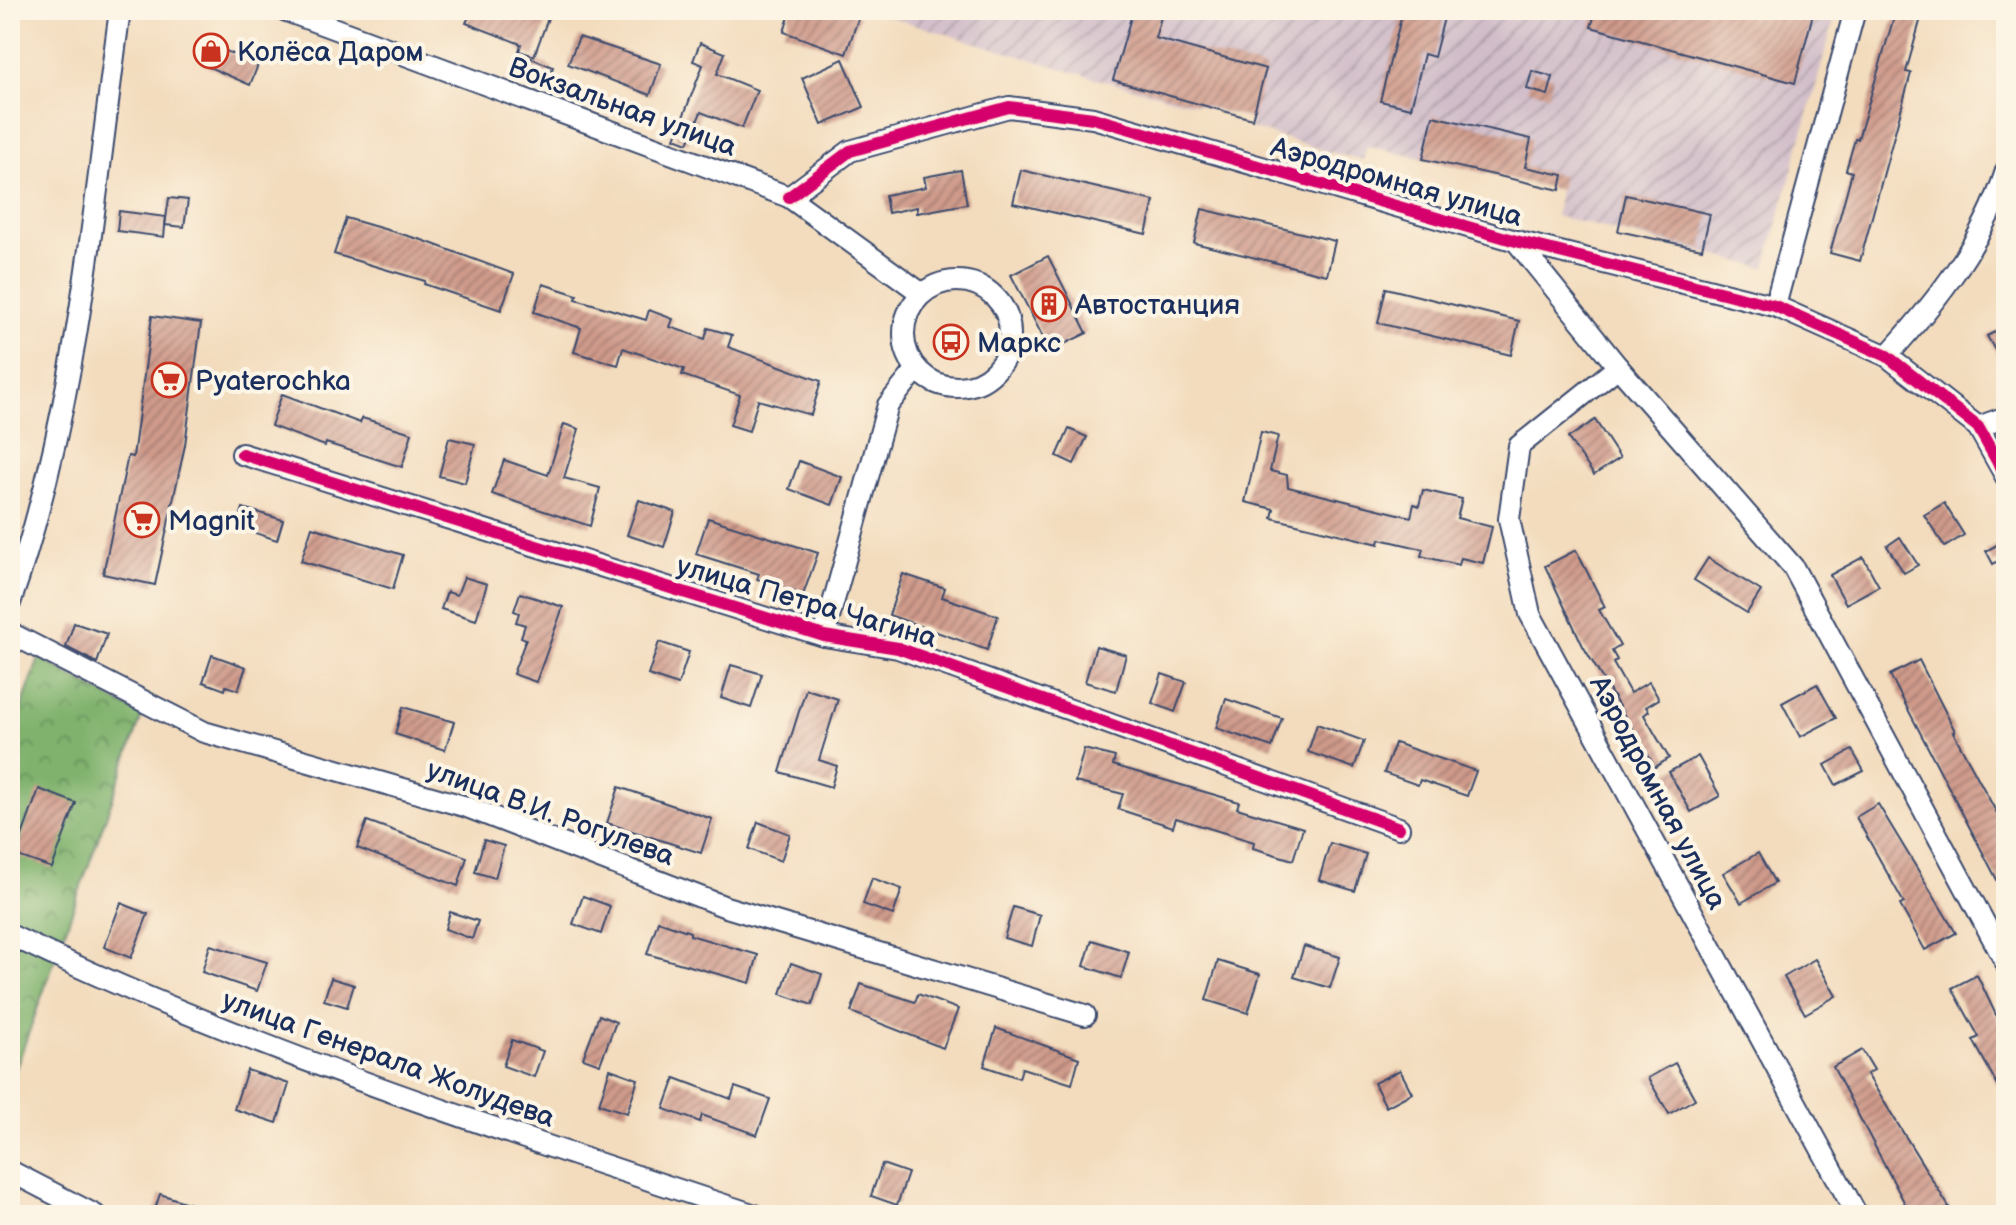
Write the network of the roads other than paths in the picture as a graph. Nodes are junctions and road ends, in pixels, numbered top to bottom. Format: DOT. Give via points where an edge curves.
graph roads {
  1 [pos="120,10"];
  2 [pos="284,10"];
  3 [pos="1855,10"];
  4 [pos="2006,171"];
  5 [pos="789,197"];
  6 [pos="1516,241"];
  7 [pos="921,293"];
  8 [pos="1775,306"];
  9 [pos="1887,356"];
  10 [pos="1618,367"];
  11 [pos="917,369"];
  12 [pos="2006,417"];
  13 [pos="1978,427"];
  14 [pos="242,454"];
  15 [pos="2006,477"];
  16 [pos="10,603"];
  17 [pos="10,633"];
  18 [pos="824,636"];
  19 [pos="1399,828"];
  20 [pos="10,935"];
  21 [pos="2006,963"];
  22 [pos="1085,1015"];
  23 [pos="15,1173"];
  24 [pos="95,1215"];
  25 [pos="755,1215"];
  26 [pos="1857,1215"];
  1 -- 16 [label="street" via="73,354 30,545"];
  2 -- 5 [label="street, Вокзальная улица"];
  3 -- 8 [label="street"];
  4 -- 9 [label="street" via="1995,206 1939,298"];
  5 -- 6 [label="street, Аэродромная улица" via="850,151 1009,107 1093,118"];
  5 -- 7 [label="street, Вокзальная улица"];
  6 -- 8 [label="street, Аэродромная улица"];
  6 -- 10 [label="street"];
  7 -- 11 [label="street" via="908,310 903,330 906,351"];
  7 -- 11 [label="street" via="950,281 980,285 1008,316 1011,336 999,365 975,384 954,387 934,382"];
  8 -- 9 [label="street, Аэродромная улица"];
  9 -- 13 [label="street, Аэродромная улица"];
  10 -- 21 [label="street" via="1793,567"];
  10 -- 26 [label="street, Аэродромная улица" via="1519,446 1509,519 1530,614"];
  11 -- 18 [label="street" via="888,405"];
  12 -- 13 [label="street"];
  13 -- 15 [label="street"];
  14 -- 18 [label="street, улица Петра Чагина"];
  17 -- 22 [label="street, улица В.И. Рогулева" via="204,732 467,807 726,907"];
  18 -- 19 [label="street, улица Петра Чагина" via="898,648"];
  20 -- 25 [label="street, улица Генерала Жолудева" via="117,987 487,1126"];
  23 -- 24 [label="street"];
}
